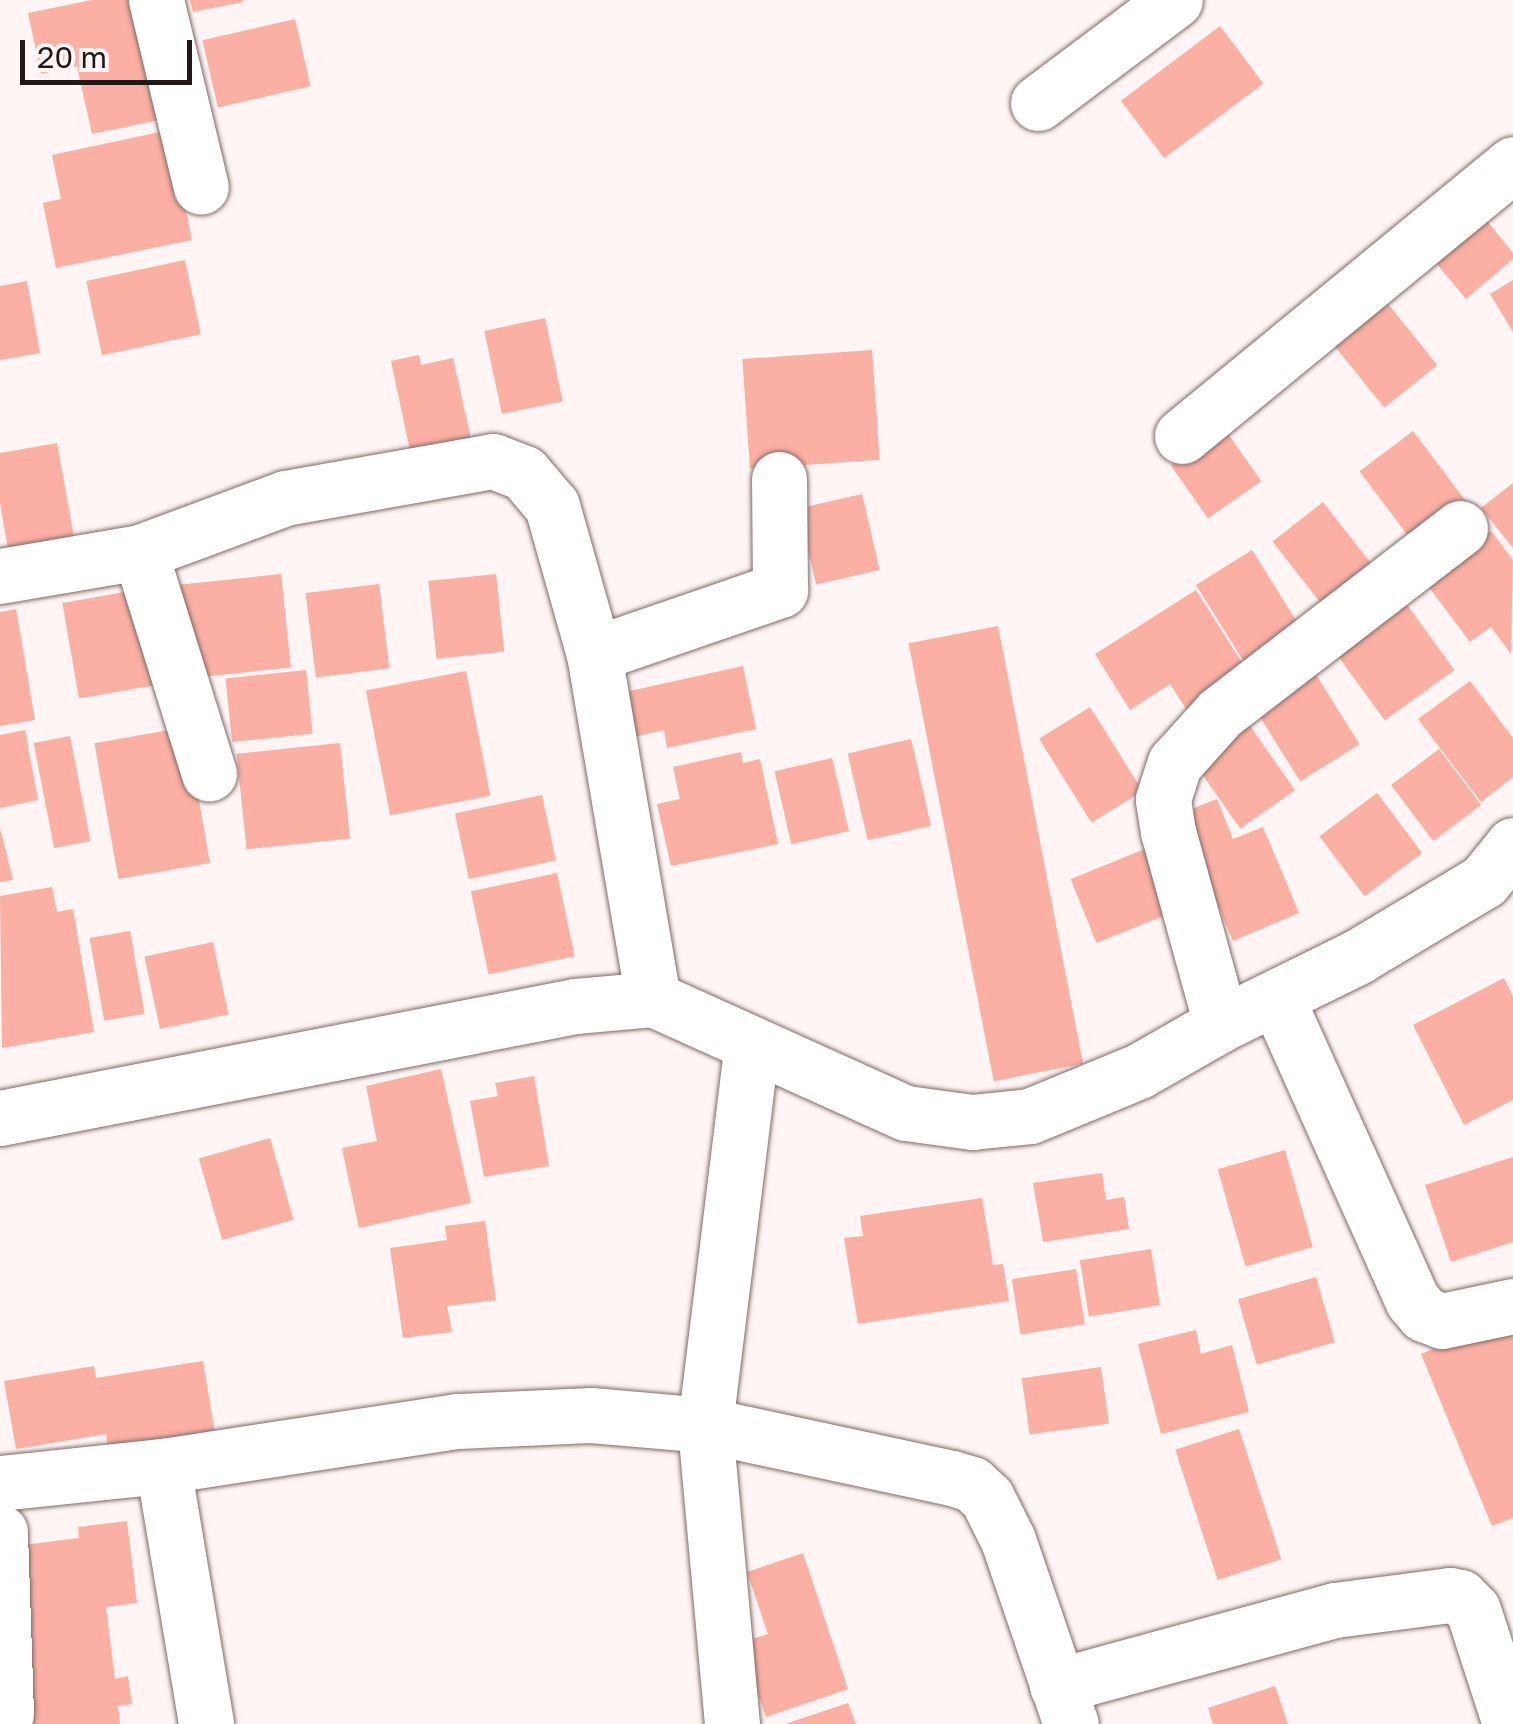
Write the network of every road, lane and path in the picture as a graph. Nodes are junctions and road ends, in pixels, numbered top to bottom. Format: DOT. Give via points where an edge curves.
graph roads {
  1 [pos="156,0"];
  2 [pos="1175,0"];
  3 [pos="1038,103"];
  4 [pos="1513,164"];
  5 [pos="202,186"];
  6 [pos="1182,436"];
  7 [pos="779,478"];
  8 [pos="1460,528"];
  9 [pos="140,552"];
  10 [pos="0,576"];
  11 [pos="594,654"];
  12 [pos="210,773"];
  13 [pos="1513,845"];
  14 [pos="653,999"];
  15 [pos="1277,999"];
  16 [pos="1221,1024"];
  17 [pos="752,1044"];
  18 [pos="0,1118"];
  19 [pos="1513,1306"];
  20 [pos="705,1425"];
  21 [pos="163,1466"];
  22 [pos="0,1483"];
  23 [pos="0,1532"];
  24 [pos="1064,1705"];
  25 [pos="6,1714"];
  26 [pos="206,1724"];
  27 [pos="732,1724"];
  28 [pos="1510,1724"];
  1 -- 5 [label="street"];
  2 -- 3 [label="street"];
  4 -- 6 [label="street"];
  7 -- 11 [label="street" via="780,590"];
  8 -- 16 [label="street" via="1220,714 1175,763 1163,799 1168,832"];
  9 -- 10 [label="street"];
  9 -- 11 [label="street" via="285,498 493,462 524,474 552,506"];
  9 -- 12 [label="street"];
  11 -- 14 [label="street"];
  13 -- 15 [label="street" via="1484,881"];
  14 -- 17 [label="street"];
  14 -- 18 [label="street" via="575,1006"];
  15 -- 16 [label="street"];
  15 -- 19 [label="street" via="1413,1301 1442,1321"];
  16 -- 17 [label="street" via="1139,1072 1030,1116 972,1122 906,1113"];
  17 -- 20 [label="street"];
  20 -- 21 [label="street" via="592,1415 458,1421"];
  20 -- 24 [label="street" via="972,1484 988,1498 1008,1540"];
  20 -- 27 [label="street"];
  21 -- 22 [label="street"];
  21 -- 26 [label="street"];
  23 -- 25 [label="street"];
  24 -- 28 [label="street" via="1335,1610 1450,1595 1474,1610"];
}
